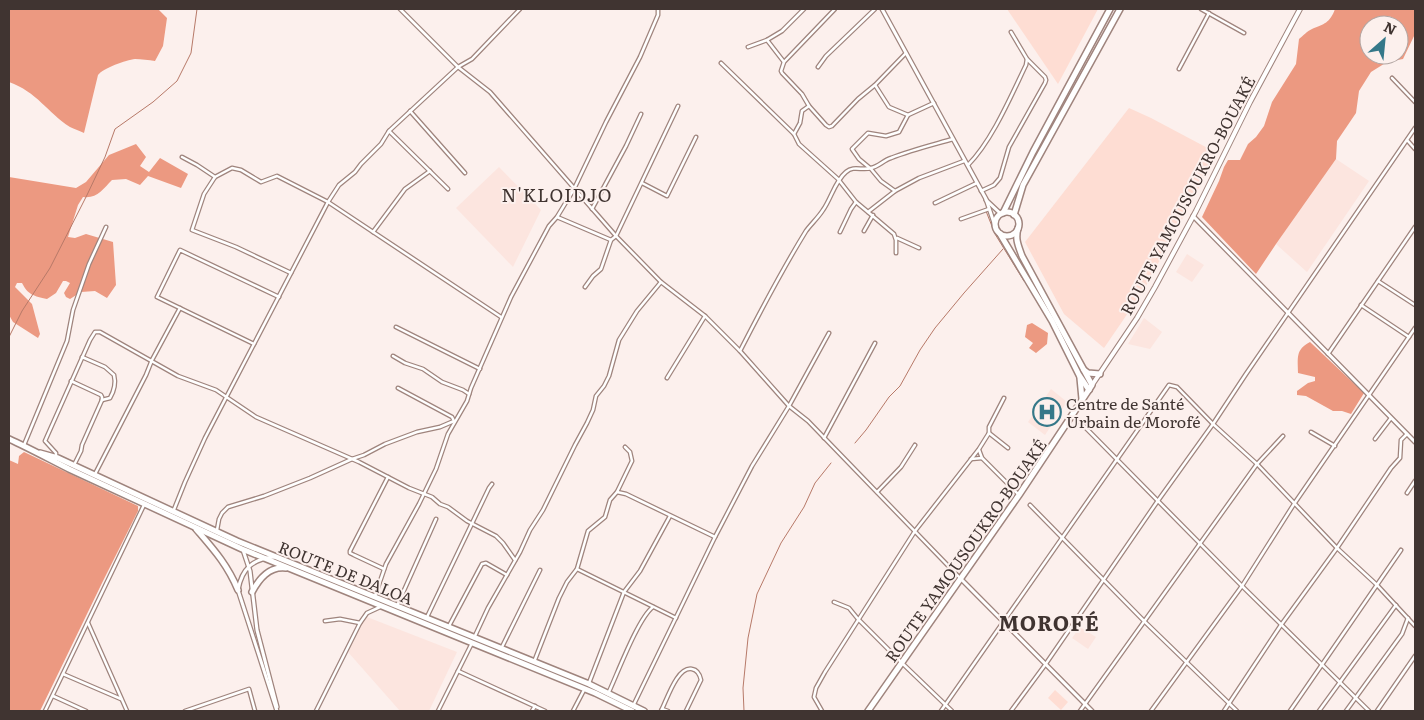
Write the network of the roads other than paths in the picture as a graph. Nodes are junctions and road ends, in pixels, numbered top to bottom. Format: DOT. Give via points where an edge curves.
graph roads {
  1 [pos="400,9"];
  2 [pos="520,9"];
  3 [pos="658,9"];
  4 [pos="804,9"];
  5 [pos="835,9"];
  6 [pos="875,9"];
  7 [pos="882,9"];
  8 [pos="1110,9"];
  9 [pos="1120,9"];
  10 [pos="1200,9"];
  11 [pos="1300,9"];
  12 [pos="1209,13"];
  13 [pos="1011,32"];
  14 [pos="1244,33"];
  15 [pos="766,40"];
  16 [pos="748,48"];
  17 [pos="907,52"];
  18 [pos="1027,60"];
  19 [pos="784,62"];
  20 [pos="721,63"];
  21 [pos="458,67"];
  22 [pos="818,67"];
  23 [pos="1179,69"];
  24 [pos="1392,78"];
  25 [pos="875,85"];
  26 [pos="1415,102"];
  27 [pos="934,103"];
  28 [pos="678,106"];
  29 [pos="809,106"];
  30 [pos="410,111"];
  31 [pos="641,114"];
  32 [pos="908,115"];
  33 [pos="1415,128"];
  34 [pos="389,131"];
  35 [pos="794,134"];
  36 [pos="696,137"];
  37 [pos="953,139"];
  38 [pos="1407,140"];
  39 [pos="1415,149"];
  40 [pos="182,156"];
  41 [pos="964,161"];
  42 [pos="967,166"];
  43 [pos="871,169"];
  44 [pos="430,171"];
  45 [pos="465,173"];
  46 [pos="215,177"];
  47 [pos="838,179"];
  48 [pos="642,183"];
  49 [pos="977,183"];
  50 [pos="574,188"];
  51 [pos="448,189"];
  52 [pos="895,191"];
  53 [pos="981,191"];
  54 [pos="986,200"];
  55 [pos="328,202"];
  56 [pos="856,202"];
  57 [pos="935,202"];
  58 [pos="592,209"];
  59 [pos="989,209"];
  60 [pos="868,212"];
  61 [pos="1002,214"];
  62 [pos="1014,215"];
  63 [pos="873,216"];
  64 [pos="1193,216"];
  65 [pos="557,217"];
  66 [pos="961,220"];
  67 [pos="995,226"];
  68 [pos="106,227"];
  69 [pos="1415,227"];
  70 [pos="1018,228"];
  71 [pos="864,231"];
  72 [pos="373,232"];
  73 [pos="840,232"];
  74 [pos="1000,234"];
  75 [pos="616,236"];
  76 [pos="895,237"];
  77 [pos="611,240"];
  78 [pos="918,248"];
  79 [pos="896,253"];
  80 [pos="291,273"];
  81 [pos="1378,281"];
  82 [pos="661,282"];
  83 [pos="585,287"];
  84 [pos="279,297"];
  85 [pos="1362,305"];
  86 [pos="1415,305"];
  87 [pos="180,308"];
  88 [pos="1288,313"];
  89 [pos="705,316"];
  90 [pos="501,317"];
  91 [pos="396,327"];
  92 [pos="1415,328"];
  93 [pos="829,333"];
  94 [pos="1409,337"];
  95 [pos="875,343"];
  96 [pos="254,344"];
  97 [pos="740,351"];
  98 [pos="1328,354"];
  99 [pos="393,356"];
  100 [pos="82,357"];
  101 [pos="152,360"];
  102 [pos="480,369"];
  103 [pos="1084,370"];
  104 [pos="1100,374"];
  105 [pos="1079,375"];
  106 [pos="667,378"];
  107 [pos="71,381"];
  108 [pos="1091,387"];
  109 [pos="398,388"];
  110 [pos="469,394"];
  111 [pos="227,396"];
  112 [pos="1369,396"];
  113 [pos="1004,398"];
  114 [pos="102,400"];
  115 [pos="1082,400"];
  116 [pos="789,406"];
  117 [pos="1072,415"];
  118 [pos="1391,418"];
  119 [pos="454,421"];
  120 [pos="1213,424"];
  121 [pos="1311,432"];
  122 [pos="989,433"];
  123 [pos="1406,434"];
  124 [pos="1283,436"];
  125 [pos="824,438"];
  126 [pos="9,439"];
  127 [pos="1375,439"];
  128 [pos="1415,442"];
  129 [pos="915,445"];
  130 [pos="24,446"];
  131 [pos="626,446"];
  132 [pos="1335,446"];
  133 [pos="1008,448"];
  134 [pos="979,449"];
  135 [pos="40,453"];
  136 [pos="56,457"];
  137 [pos="982,458"];
  138 [pos="352,459"];
  139 [pos="971,459"];
  140 [pos="1117,460"];
  141 [pos="1257,464"];
  142 [pos="74,466"];
  143 [pos="94,475"];
  144 [pos="388,476"];
  145 [pos="1415,481"];
  146 [pos="492,484"];
  147 [pos="618,492"];
  148 [pos="877,492"];
  149 [pos="424,493"];
  150 [pos="1407,494"];
  151 [pos="1019,495"];
  152 [pos="1157,502"];
  153 [pos="145,504"];
  154 [pos="1294,504"];
  155 [pos="1030,505"];
  156 [pos="173,512"];
  157 [pos="670,516"];
  158 [pos="436,519"];
  159 [pos="473,524"];
  160 [pos="194,526"];
  161 [pos="216,532"];
  162 [pos="915,532"];
  163 [pos="715,537"];
  164 [pos="1063,538"];
  165 [pos="237,541"];
  166 [pos="1200,544"];
  167 [pos="1337,548"];
  168 [pos="242,549"];
  169 [pos="1400,550"];
  170 [pos="274,557"];
  171 [pos="264,558"];
  172 [pos="516,560"];
  173 [pos="249,567"];
  174 [pos="290,569"];
  175 [pos="384,569"];
  176 [pos="577,569"];
  177 [pos="540,570"];
  178 [pos="507,575"];
  179 [pos="960,578"];
  180 [pos="1104,580"];
  181 [pos="1377,585"];
  182 [pos="1242,586"];
  183 [pos="238,590"];
  184 [pos="252,592"];
  185 [pos="624,592"];
  186 [pos="374,598"];
  187 [pos="834,602"];
  188 [pos="1396,605"];
  189 [pos="381,606"];
  190 [pos="397,607"];
  191 [pos="653,607"];
  192 [pos="427,618"];
  193 [pos="676,618"];
  194 [pos="1408,618"];
  195 [pos="858,619"];
  196 [pos="325,620"];
  197 [pos="1144,621"];
  198 [pos="1004,622"];
  199 [pos="88,623"];
  200 [pos="360,623"];
  201 [pos="1281,625"];
  202 [pos="1415,626"];
  203 [pos="448,628"];
  204 [pos="473,641"];
  205 [pos="501,649"];
  206 [pos="1415,656"];
  207 [pos="534,662"];
  208 [pos="1186,662"];
  209 [pos="902,663"];
  210 [pos="1322,664"];
  211 [pos="1045,665"];
  212 [pos="458,672"];
  213 [pos="64,674"];
  214 [pos="1340,682"];
  215 [pos="587,686"];
  216 [pos="608,694"];
  217 [pos="53,696"];
  218 [pos="1356,698"];
  219 [pos="121,699"];
  220 [pos="945,704"];
  221 [pos="1085,704"];
  222 [pos="1229,704"];
  223 [pos="535,706"];
  224 [pos="633,708"];
  225 [pos="869,709"];
  226 [pos="662,710"];
  227 [pos="45,711"];
  228 [pos="86,711"];
  229 [pos="127,711"];
  230 [pos="185,711"];
  231 [pos="256,711"];
  232 [pos="277,711"];
  233 [pos="316,711"];
  234 [pos="438,711"];
  235 [pos="532,711"];
  236 [pos="545,711"];
  237 [pos="573,711"];
  238 [pos="644,711"];
  239 [pos="668,711"];
  240 [pos="686,711"];
  241 [pos="822,711"];
  242 [pos="864,711"];
  243 [pos="941,711"];
  244 [pos="952,711"];
  245 [pos="1011,711"];
  246 [pos="1080,711"];
  247 [pos="1092,711"];
  248 [pos="1151,711"];
  249 [pos="1224,711"];
  250 [pos="1237,711"];
  251 [pos="1290,711"];
  252 [pos="1319,711"];
  253 [pos="1346,711"];
  254 [pos="1369,711"];
  255 [pos="1377,711"];
  1 -- 21 [label="street"];
  2 -- 21 [label="street" via="472,59"];
  3 -- 50 [label="street" via="640,57"];
  4 -- 15 [label="street" via="782,31"];
  5 -- 19 [label="street"];
  6 -- 22 [label="street"];
  7 -- 17 [label="street"];
  8 -- 61 [label="highway"];
  9 -- 62 [label="highway" via="1023,185"];
  10 -- 12 [label="street"];
  11 -- 64 [label="main road, ROUTE YAMOUSOUKRO-BOUAKÉ"];
  12 -- 14 [label="street"];
  12 -- 23 [label="street"];
  13 -- 18 [label="street"];
  15 -- 16 [label="street"];
  15 -- 19 [label="street"];
  17 -- 25 [label="street"];
  17 -- 27 [label="street"];
  18 -- 42 [label="street" via="990,135"];
  18 -- 53 [label="street" via="1045,77 1045,83 1009,147 1000,178"];
  19 -- 29 [label="street" via="782,73"];
  20 -- 35 [label="street"];
  21 -- 30 [label="street"];
  21 -- 50 [label="street" via="490,92"];
  24 -- 26 [label="street"];
  25 -- 29 [label="street" via="829,127"];
  25 -- 32 [label="street" via="889,107"];
  27 -- 32 [label="street"];
  27 -- 37 [label="street"];
  28 -- 48 [label="street"];
  29 -- 35 [label="street" via="802,111"];
  30 -- 34 [label="street"];
  30 -- 45 [label="street"];
  31 -- 58 [label="street"];
  32 -- 43 [label="street" via="899,132 886,136 868,133 852,149"];
  33 -- 38 [label="street"];
  34 -- 44 [label="street"];
  34 -- 55 [label="street" via="381,144 339,185"];
  35 -- 47 [label="street" via="799,144"];
  36 -- 48 [label="street" via="667,196"];
  37 -- 41 [label="street"];
  37 -- 43 [label="street" via="911,150"];
  38 -- 39 [label="street"];
  38 -- 88 [label="street"];
  40 -- 46 [label="street"];
  41 -- 42 [label="street"];
  41 -- 52 [label="street"];
  42 -- 49 [label="street"];
  43 -- 47 [label="street" via="853,168"];
  43 -- 52 [label="street"];
  44 -- 51 [label="street"];
  44 -- 72 [label="street" via="405,189"];
  46 -- 55 [label="street" via="232,168 261,182 277,176"];
  46 -- 80 [label="street" via="204,194 192,230"];
  47 -- 56 [label="street"];
  47 -- 97 [label="street" via="823,210 792,254"];
  48 -- 75 [label="street"];
  49 -- 53 [label="street"];
  49 -- 57 [label="street"];
  50 -- 58 [label="street"];
  50 -- 65 [label="street"];
  52 -- 60 [label="street"];
  53 -- 54 [label="street"];
  54 -- 59 [label="street"];
  54 -- 61 [label="street"];
  55 -- 72 [label="street"];
  55 -- 80 [label="street"];
  56 -- 60 [label="street"];
  56 -- 73 [label="street"];
  58 -- 75 [label="street"];
  59 -- 66 [label="street"];
  59 -- 67 [label="street"];
  60 -- 63 [label="street"];
  61 -- 62 [label="highway"];
  61 -- 67 [label="highway"];
  62 -- 70 [label="highway"];
  63 -- 71 [label="street"];
  63 -- 76 [label="street"];
  64 -- 88 [label="street"];
  64 -- 104 [label="main road, ROUTE YAMOUSOUKRO-BOUAKÉ" via="1160,279"];
  65 -- 77 [label="street"];
  65 -- 90 [label="street" via="549,226"];
  67 -- 74 [label="highway"];
  68 -- 130 [label="street" via="73,310 67,341"];
  69 -- 81 [label="street"];
  70 -- 74 [label="highway" via="1014,234"];
  70 -- 103 [label="highway" via="1016,237 1022,256"];
  72 -- 90 [label="street"];
  74 -- 105 [label="highway"];
  75 -- 77 [label="street"];
  75 -- 82 [label="street"];
  76 -- 78 [label="street"];
  76 -- 79 [label="street"];
  77 -- 83 [label="street" via="601,269"];
  80 -- 84 [label="street"];
  81 -- 85 [label="street"];
  81 -- 86 [label="street"];
  82 -- 89 [label="street"];
  82 -- 172 [label="street" via="619,340 604,386 596,396 594,410"];
  84 -- 87 [label="street" via="180,250 157,297"];
  84 -- 96 [label="street"];
  85 -- 94 [label="street"];
  85 -- 98 [label="street"];
  87 -- 96 [label="street"];
  87 -- 101 [label="street"];
  88 -- 98 [label="street"];
  88 -- 120 [label="street"];
  89 -- 97 [label="street"];
  89 -- 106 [label="street"];
  90 -- 102 [label="street"];
  91 -- 102 [label="street"];
  92 -- 94 [label="street"];
  93 -- 116 [label="street"];
  94 -- 112 [label="street"];
  95 -- 125 [label="street"];
  96 -- 111 [label="street"];
  97 -- 116 [label="street"];
  98 -- 112 [label="street"];
  99 -- 110 [label="street"];
  100 -- 101 [label="street" via="97,332"];
  100 -- 107 [label="street"];
  100 -- 114 [label="street" via="105,367 114,375 113,393 110,398"];
  101 -- 111 [label="street" via="178,376"];
  101 -- 143 [label="street"];
  102 -- 110 [label="street"];
  103 -- 104 [label="highway"];
  103 -- 108 [label="highway"];
  104 -- 108 [label="main road, ROUTE YAMOUSOUKRO-BOUAKÉ"];
  105 -- 108 [label="highway"];
  105 -- 115 [label="highway"];
  107 -- 114 [label="street" via="101,395"];
  107 -- 136 [label="street" via="45,441"];
  108 -- 115 [label="highway, ROUTE YAMOUSOUKRO-BOUAKÉ"];
  109 -- 119 [label="street"];
  110 -- 119 [label="street"];
  111 -- 138 [label="street" via="256,416"];
  111 -- 156 [label="street" via="184,482"];
  112 -- 118 [label="street"];
  112 -- 132 [label="street"];
  113 -- 122 [label="street"];
  114 -- 142 [label="street"];
  115 -- 117 [label="highway, ROUTE YAMOUSOUKRO-BOUAKÉ"];
  116 -- 125 [label="street"];
  116 -- 163 [label="street" via="752,466"];
  117 -- 140 [label="street"];
  117 -- 151 [label="highway, ROUTE YAMOUSOUKRO-BOUAKÉ"];
  118 -- 123 [label="street"];
  118 -- 127 [label="street"];
  119 -- 138 [label="street" via="385,444"];
  119 -- 149 [label="street"];
  120 -- 140 [label="street" via="1177,387 1169,386"];
  120 -- 141 [label="street"];
  120 -- 152 [label="street"];
  121 -- 132 [label="street"];
  122 -- 133 [label="street"];
  122 -- 134 [label="street"];
  123 -- 128 [label="street"];
  123 -- 167 [label="street" via="1401,440 1400,458"];
  124 -- 141 [label="street"];
  125 -- 148 [label="street"];
  126 -- 130 [label="highway"];
  129 -- 148 [label="street" via="901,467"];
  130 -- 135 [label="highway"];
  131 -- 147 [label="street" via="632,460"];
  132 -- 154 [label="street"];
  134 -- 137 [label="street"];
  134 -- 139 [label="street"];
  135 -- 136 [label="highway, ROUTE DE DALOA"];
  135 -- 153 [label="highway, ROUTE DE DALOA"];
  136 -- 142 [label="highway, ROUTE DE DALOA"];
  137 -- 139 [label="street"];
  137 -- 151 [label="street"];
  138 -- 144 [label="street"];
  138 -- 161 [label="street" via="264,496 228,507 219,519"];
  139 -- 162 [label="street"];
  140 -- 152 [label="street"];
  140 -- 164 [label="street"];
  141 -- 154 [label="street"];
  141 -- 166 [label="street"];
  142 -- 143 [label="highway, ROUTE DE DALOA"];
  143 -- 156 [label="highway, ROUTE DE DALOA"];
  144 -- 149 [label="street"];
  144 -- 175 [label="street" via="350,551"];
  145 -- 150 [label="street"];
  146 -- 159 [label="street"];
  147 -- 157 [label="street"];
  147 -- 176 [label="street" via="610,500 605,517 588,531"];
  148 -- 162 [label="street"];
  149 -- 159 [label="street"];
  149 -- 175 [label="street"];
  151 -- 179 [label="highway, ROUTE YAMOUSOUKRO-BOUAKÉ"];
  152 -- 166 [label="street"];
  152 -- 180 [label="street"];
  153 -- 160 [label="highway, ROUTE DE DALOA"];
  153 -- 199 [label="street"];
  154 -- 167 [label="street"];
  154 -- 182 [label="street"];
  155 -- 164 [label="street"];
  156 -- 161 [label="highway, ROUTE DE DALOA"];
  157 -- 163 [label="street"];
  157 -- 185 [label="street" via="640,571"];
  158 -- 190 [label="street"];
  159 -- 172 [label="street" via="496,536"];
  159 -- 192 [label="street"];
  160 -- 168 [label="highway, ROUTE DE DALOA"];
  160 -- 183 [label="highway" via="226,566"];
  161 -- 165 [label="highway, ROUTE DE DALOA"];
  162 -- 179 [label="street"];
  162 -- 195 [label="street"];
  163 -- 193 [label="street"];
  164 -- 180 [label="street"];
  164 -- 198 [label="street"];
  165 -- 168 [label="street"];
  165 -- 170 [label="highway, ROUTE DE DALOA"];
  166 -- 182 [label="street"];
  166 -- 197 [label="street"];
  167 -- 181 [label="street"];
  167 -- 201 [label="street"];
  168 -- 171 [label="highway, ROUTE DE DALOA"];
  168 -- 173 [label="street"];
  169 -- 181 [label="street"];
  170 -- 171 [label="street"];
  170 -- 186 [label="highway, ROUTE DE DALOA"];
  171 -- 173 [label="street"];
  171 -- 174 [label="highway, ROUTE DE DALOA"];
  172 -- 178 [label="street"];
  173 -- 183 [label="street"];
  173 -- 184 [label="street"];
  174 -- 184 [label="highway" via="266,573"];
  174 -- 189 [label="highway, ROUTE DE DALOA"];
  175 -- 186 [label="street"];
  176 -- 185 [label="street"];
  176 -- 207 [label="street" via="559,598"];
  177 -- 205 [label="street"];
  178 -- 203 [label="street" via="486,563 482,564"];
  178 -- 204 [label="street"];
  179 -- 198 [label="street"];
  179 -- 209 [label="highway, ROUTE YAMOUSOUKRO-BOUAKÉ"];
  180 -- 197 [label="street"];
  180 -- 211 [label="street"];
  181 -- 188 [label="street"];
  181 -- 210 [label="street"];
  182 -- 201 [label="street"];
  182 -- 208 [label="street"];
  183 -- 232 [label="street"];
  184 -- 232 [label="street"];
  185 -- 191 [label="street"];
  185 -- 215 [label="street"];
  186 -- 190 [label="highway, ROUTE DE DALOA"];
  187 -- 195 [label="street" via="849,608"];
  188 -- 194 [label="street"];
  188 -- 214 [label="street"];
  189 -- 200 [label="street" via="368,613"];
  189 -- 204 [label="highway, ROUTE DE DALOA"];
  190 -- 192 [label="highway, ROUTE DE DALOA"];
  191 -- 193 [label="street"];
  191 -- 216 [label="street" via="640,624"];
  192 -- 203 [label="highway, ROUTE DE DALOA"];
  193 -- 224 [label="street"];
  194 -- 202 [label="street"];
  194 -- 218 [label="street" via="1402,634"];
  195 -- 209 [label="street"];
  195 -- 241 [label="street" via="816,688 814,697"];
  196 -- 200 [label="street"];
  197 -- 208 [label="street"];
  197 -- 221 [label="street"];
  198 -- 211 [label="street"];
  198 -- 220 [label="street"];
  199 -- 213 [label="street"];
  199 -- 219 [label="street"];
  200 -- 233 [label="street"];
  201 -- 210 [label="street"];
  201 -- 222 [label="street"];
  203 -- 204 [label="highway, ROUTE DE DALOA"];
  204 -- 205 [label="highway, ROUTE DE DALOA"];
  204 -- 212 [label="street"];
  204 -- 215 [label="highway, ROUTE DE DALOA"];
  205 -- 207 [label="highway, ROUTE DE DALOA"];
  206 -- 255 [label="street"];
  207 -- 215 [label="highway, ROUTE DE DALOA"];
  208 -- 222 [label="street"];
  208 -- 248 [label="street"];
  209 -- 220 [label="street"];
  209 -- 225 [label="highway, ROUTE YAMOUSOUKRO-BOUAKÉ"];
  210 -- 214 [label="street"];
  210 -- 251 [label="street"];
  211 -- 221 [label="street"];
  211 -- 245 [label="street"];
  212 -- 223 [label="street"];
  212 -- 234 [label="street"];
  213 -- 217 [label="street"];
  213 -- 219 [label="street"];
  214 -- 218 [label="street"];
  214 -- 252 [label="street"];
  215 -- 216 [label="highway, ROUTE DE DALOA"];
  215 -- 224 [label="highway, ROUTE DE DALOA"];
  215 -- 237 [label="street"];
  216 -- 224 [label="highway, ROUTE DE DALOA"];
  217 -- 227 [label="street"];
  217 -- 228 [label="street"];
  218 -- 253 [label="street"];
  218 -- 254 [label="street"];
  219 -- 229 [label="street"];
  220 -- 243 [label="street"];
  220 -- 244 [label="street"];
  221 -- 246 [label="street"];
  221 -- 247 [label="street"];
  222 -- 249 [label="street"];
  222 -- 250 [label="street"];
  223 -- 235 [label="street"];
  223 -- 236 [label="street"];
  224 -- 238 [label="highway, ROUTE DE DALOA"];
  225 -- 242 [label="highway"];
  226 -- 239 [label="street"];
  226 -- 240 [label="street" via="679,673 690,668 698,672 701,680"];
  230 -- 231 [label="street" via="250,690"];
}
